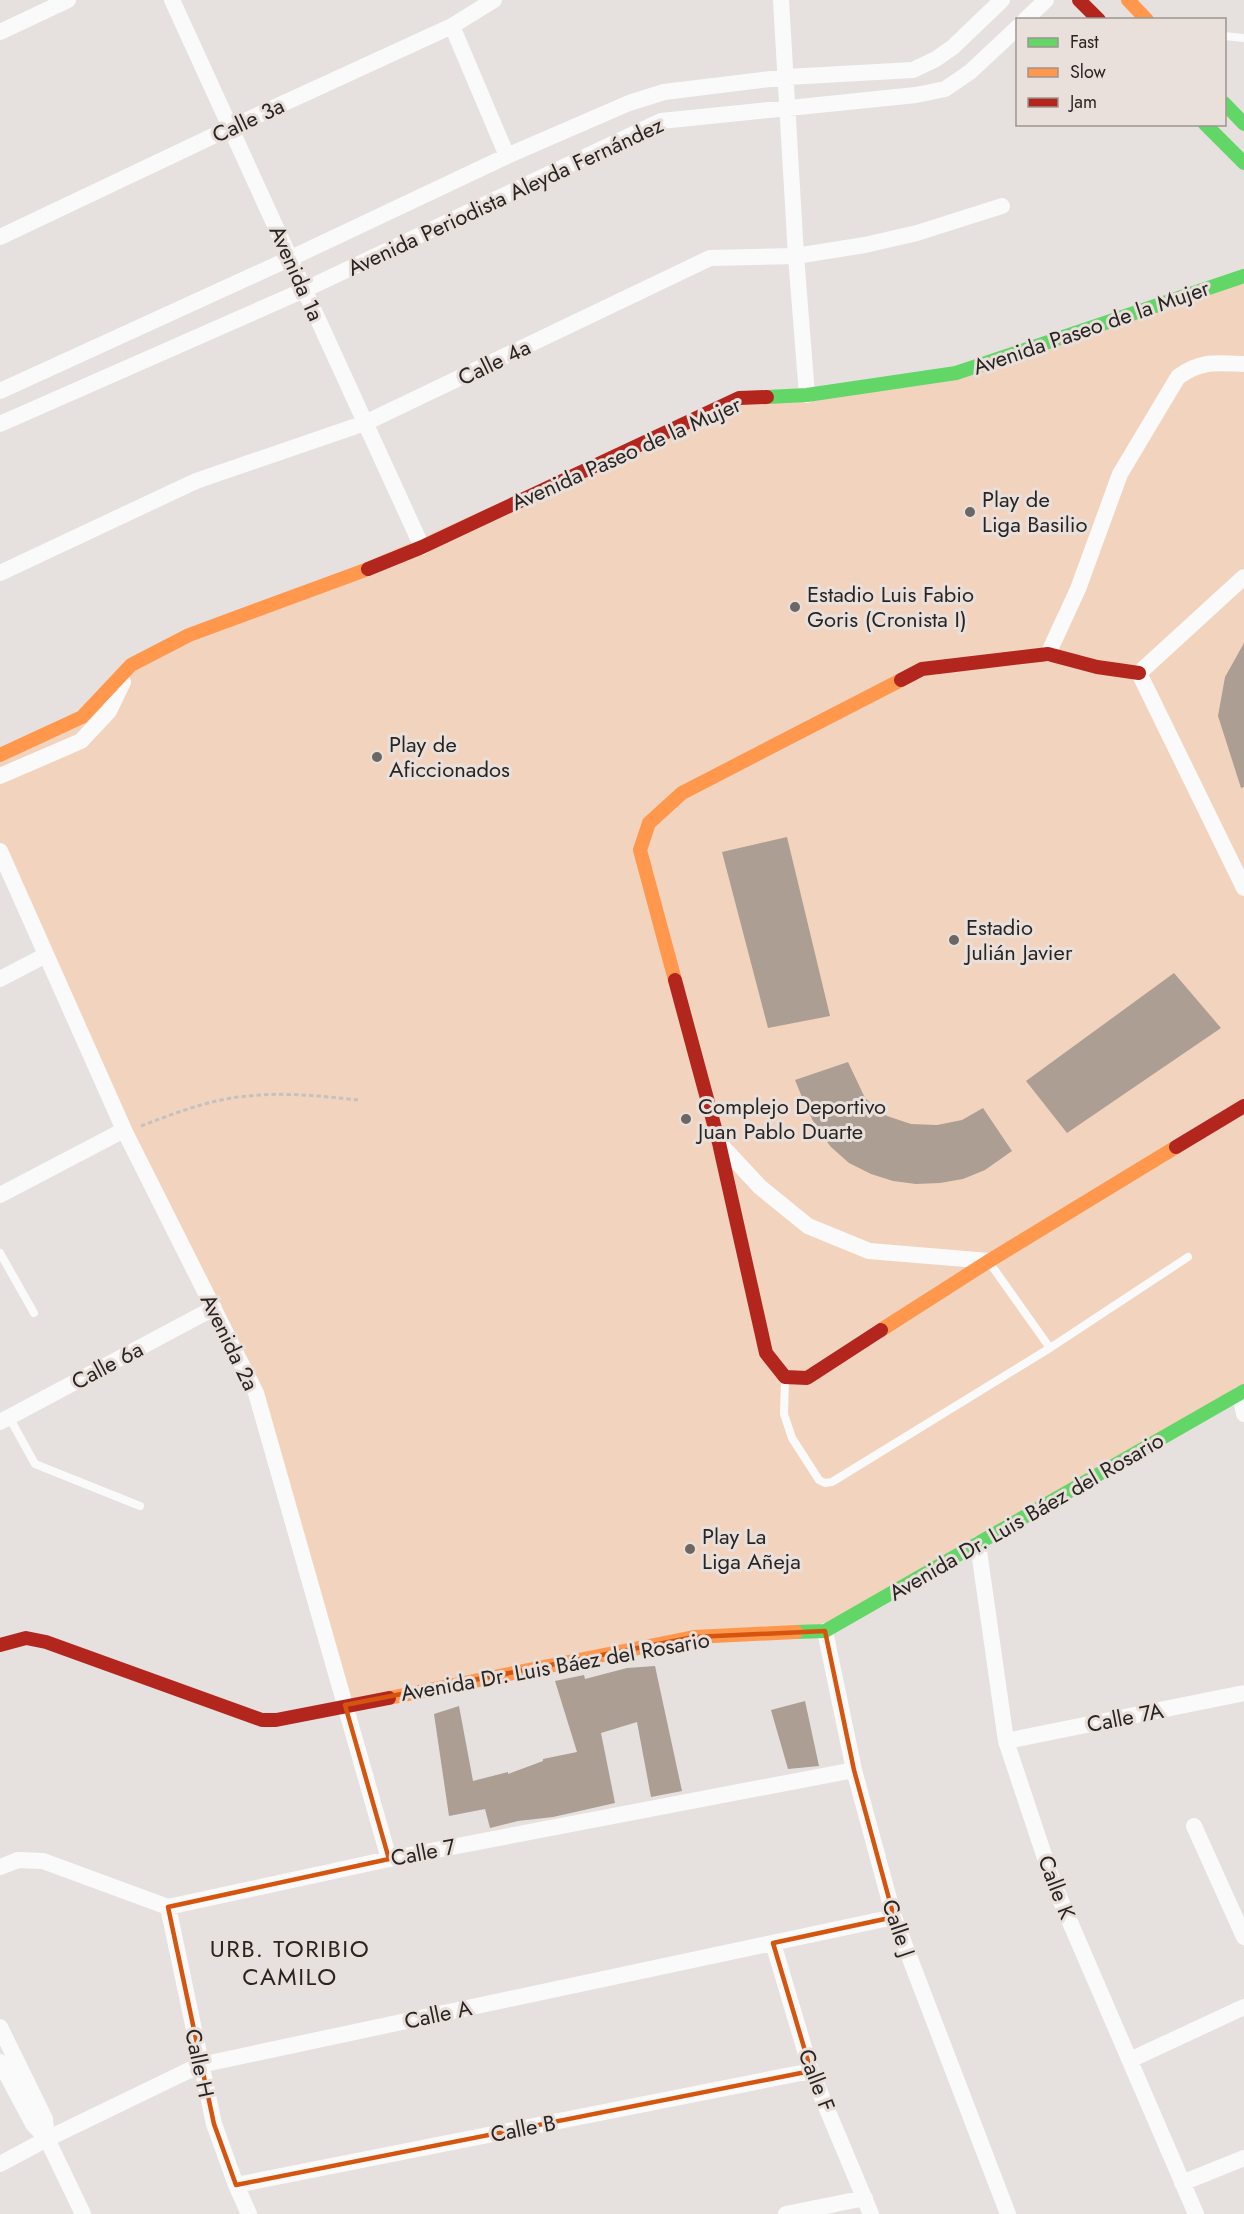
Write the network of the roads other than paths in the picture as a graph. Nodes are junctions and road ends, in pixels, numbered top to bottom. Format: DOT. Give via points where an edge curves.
graph roads {
  1 [pos="68,0"];
  2 [pos="172,0"];
  3 [pos="494,0"];
  4 [pos="781,0"];
  5 [pos="1002,0"];
  6 [pos="1046,0"];
  7 [pos="1079,0"];
  8 [pos="1128,0"];
  9 [pos="1027,18"];
  10 [pos="1097,18"];
  11 [pos="1145,18"];
  12 [pos="452,26"];
  13 [pos="1016,28"];
  14 [pos="0,32"];
  15 [pos="1226,36"];
  16 [pos="1244,38"];
  17 [pos="787,77"];
  18 [pos="1226,104"];
  19 [pos="786,107"];
  20 [pos="1244,124"];
  21 [pos="1207,126"];
  22 [pos="232,127"];
  23 [pos="507,156"];
  24 [pos="1244,163"];
  25 [pos="1002,206"];
  26 [pos="0,237"];
  27 [pos="796,256"];
  28 [pos="289,259"];
  29 [pos="1244,276"];
  30 [pos="304,290"];
  31 [pos="1244,364"];
  32 [pos="0,391"];
  33 [pos="807,395"];
  34 [pos="365,423"];
  35 [pos="0,424"];
  36 [pos="422,547"];
  37 [pos="0,573"];
  38 [pos="1244,577"];
  39 [pos="1048,654"];
  40 [pos="131,665"];
  41 [pos="1139,673"];
  42 [pos="0,755"];
  43 [pos="0,776"];
  44 [pos="0,851"];
  45 [pos="1244,888"];
  46 [pos="45,955"];
  47 [pos="0,979"];
  48 [pos="1244,1106"];
  49 [pos="125,1131"];
  50 [pos="719,1143"];
  51 [pos="0,1195"];
  52 [pos="0,1253"];
  53 [pos="1188,1257"];
  54 [pos="989,1261"];
  55 [pos="214,1308"];
  56 [pos="34,1313"];
  57 [pos="1050,1348"];
  58 [pos="785,1377"];
  59 [pos="1242,1393"];
  60 [pos="1244,1414"];
  61 [pos="4,1420"];
  62 [pos="140,1506"];
  63 [pos="978,1544"];
  64 [pos="825,1631"];
  65 [pos="0,1645"];
  66 [pos="1244,1693"];
  67 [pos="345,1705"];
  68 [pos="1006,1741"];
  69 [pos="854,1770"];
  70 [pos="1194,1826"];
  71 [pos="389,1859"];
  72 [pos="0,1867"];
  73 [pos="168,1907"];
  74 [pos="894,1917"];
  75 [pos="1244,1937"];
  76 [pos="773,1942"];
  77 [pos="1244,2007"];
  78 [pos="0,2027"];
  79 [pos="1130,2060"];
  80 [pos="0,2062"];
  81 [pos="200,2065"];
  82 [pos="811,2071"];
  83 [pos="47,2139"];
  84 [pos="1244,2158"];
  85 [pos="0,2164"];
  86 [pos="1182,2183"];
  87 [pos="236,2185"];
  88 [pos="865,2198"];
  89 [pos="83,2214"];
  90 [pos="249,2214"];
  91 [pos="786,2214"];
  92 [pos="871,2214"];
  93 [pos="1008,2214"];
  94 [pos="1196,2214"];
  1 -- 14 [label="street"];
  2 -- 22 [label="street, Avenida 1a"];
  3 -- 12 [label="street, Calle 3a"];
  4 -- 17 [label="street"];
  5 -- 17 [label="street, Avenida Periodista Aleyda Fernández" via="953,47 913,70"];
  6 -- 9 [label="street"];
  7 -- 10 [label="street"];
  8 -- 11 [label="street"];
  12 -- 22 [label="street, Calle 3a"];
  12 -- 23 [label="street"];
  13 -- 19 [label="street, Avenida Periodista Aleyda Fernández" via="945,89"];
  15 -- 16 [label="lane"];
  17 -- 19 [label="street"];
  17 -- 23 [label="street, Avenida Periodista Aleyda Fernández" via="664,92"];
  18 -- 20 [label="street"];
  19 -- 27 [label="street"];
  19 -- 30 [label="street, Avenida Periodista Aleyda Fernández" via="661,121"];
  21 -- 24 [label="street"];
  22 -- 26 [label="street, Calle 3a"];
  22 -- 28 [label="street, Avenida 1a"];
  23 -- 28 [label="street, Avenida Periodista Aleyda Fernández"];
  25 -- 27 [label="street, Calle 4a" via="917,233"];
  27 -- 33 [label="street"];
  27 -- 34 [label="street, Calle 4a" via="710,258"];
  28 -- 30 [label="street, Avenida 1a"];
  28 -- 32 [label="street, Avenida Periodista Aleyda Fernández"];
  29 -- 33 [label="street, Avenida Paseo de la Mujer" via="956,373"];
  30 -- 34 [label="street, Avenida 1a"];
  30 -- 35 [label="street, Avenida Periodista Aleyda Fernández"];
  31 -- 39 [label="street" via="1207,363 1178,377 1120,474 1078,589"];
  33 -- 36 [label="street, Avenida Paseo de la Mujer" via="739,398"];
  34 -- 36 [label="street, Avenida 1a"];
  34 -- 37 [label="street, Calle 4a" via="196,481"];
  36 -- 40 [label="street, Avenida Paseo de la Mujer" via="189,635"];
  38 -- 41 [label="street"];
  39 -- 41 [label="street"];
  39 -- 50 [label="street" via="922,669 682,793 649,823 640,850"];
  40 -- 42 [label="street, Avenida Paseo de la Mujer" via="82,717"];
  40 -- 43 [label="street" via="109,711 81,741"];
  41 -- 45 [label="street"];
  44 -- 46 [label="street, Avenida 2a"];
  46 -- 47 [label="street"];
  46 -- 49 [label="street, Avenida 2a"];
  48 -- 54 [label="street"];
  49 -- 51 [label="street"];
  49 -- 55 [label="street, Avenida 2a"];
  50 -- 54 [label="street" via="760,1187 808,1226 869,1251"];
  50 -- 58 [label="street" via="766,1353"];
  52 -- 56 [label="lane"];
  53 -- 57 [label="lane"];
  54 -- 57 [label="lane"];
  54 -- 58 [label="street" via="807,1378"];
  55 -- 61 [label="street, Calle 6a"];
  55 -- 67 [label="street, Avenida 2a" via="256,1393"];
  57 -- 58 [label="lane" via="825,1483 819,1480 792,1438 784,1414"];
  59 -- 60 [label="street"];
  59 -- 63 [label="street, Avenida Dr. Luis Báez del Rosario"];
  61 -- 62 [label="lane" via="35,1464"];
  63 -- 64 [label="street, Avenida Dr. Luis Báez del Rosario"];
  63 -- 68 [label="street, Calle K"];
  64 -- 67 [label="street, Avenida Dr. Luis Báez del Rosario" via="694,1637"];
  64 -- 69 [label="street, Calle J"];
  65 -- 67 [label="street, Avenida Dr. Luis Báez del Rosario" via="26,1638 46,1642 262,1720"];
  66 -- 68 [label="street, Calle 7A"];
  67 -- 71 [label="street, Avenida 2a"];
  68 -- 79 [label="street, Calle K" via="1054,1885"];
  69 -- 71 [label="street, Calle 7"];
  69 -- 74 [label="street, Calle J"];
  70 -- 75 [label="street"];
  71 -- 73 [label="street, Calle 7"];
  72 -- 73 [label="street" via="18,1860 43,1861"];
  73 -- 81 [label="street, Calle H"];
  74 -- 76 [label="street, Calle A"];
  74 -- 93 [label="street, Calle J"];
  76 -- 81 [label="street, Calle A"];
  76 -- 82 [label="street, Calle F"];
  77 -- 79 [label="street"];
  78 -- 83 [label="street" via="45,2120"];
  79 -- 86 [label="street, Calle K"];
  80 -- 83 [label="street" via="33,2124"];
  81 -- 83 [label="street, Calle A"];
  81 -- 87 [label="street, Calle H" via="214,2124"];
  82 -- 87 [label="street, Calle B"];
  82 -- 88 [label="street, Calle F"];
  83 -- 85 [label="street, Calle A"];
  83 -- 89 [label="street"];
  84 -- 86 [label="street"];
  86 -- 94 [label="street, Calle K"];
  87 -- 90 [label="street, Calle H"];
  88 -- 91 [label="street"];
  88 -- 92 [label="street, Calle F"];
}
